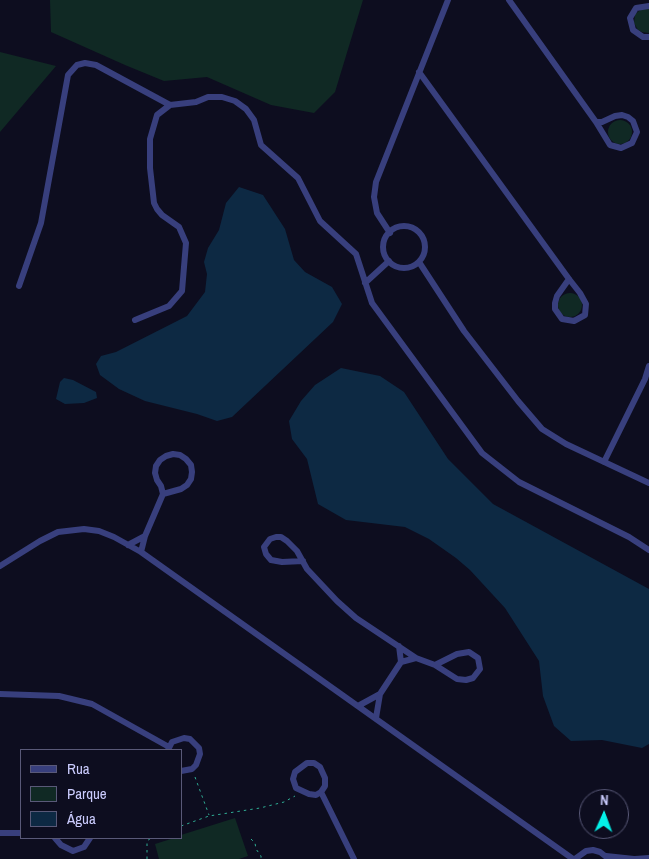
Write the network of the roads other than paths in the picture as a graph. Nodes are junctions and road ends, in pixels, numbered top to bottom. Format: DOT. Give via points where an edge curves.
graph roads {
  1 [pos="448,0"];
  2 [pos="509,0"];
  3 [pos="649,6"];
  4 [pos="649,37"];
  5 [pos="419,72"];
  6 [pos="170,104"];
  7 [pos="596,122"];
  8 [pos="390,232"];
  9 [pos="389,262"];
  10 [pos="419,262"];
  11 [pos="569,279"];
  12 [pos="366,283"];
  13 [pos="20,286"];
  14 [pos="135,320"];
  15 [pos="649,366"];
  16 [pos="604,462"];
  17 [pos="649,483"];
  18 [pos="163,494"];
  19 [pos="145,536"];
  20 [pos="128,545"];
  21 [pos="649,550"];
  22 [pos="141,552"];
  23 [pos="303,562"];
  24 [pos="0,566"];
  25 [pos="399,646"];
  26 [pos="416,658"];
  27 [pos="401,662"];
  28 [pos="435,665"];
  29 [pos="0,694"];
  30 [pos="380,694"];
  31 [pos="358,706"];
  32 [pos="376,718"];
  33 [pos="168,749"];
  34 [pos="182,771"];
  35 [pos="321,792"];
  36 [pos="0,833"];
  37 [pos="20,833"];
  38 [pos="56,839"];
  39 [pos="89,839"];
  40 [pos="608,857"];
  41 [pos="649,858"];
  42 [pos="354,859"];
  43 [pos="574,859"];
  44 [pos="635,859"];
  1 -- 5 [label="street"];
  2 -- 7 [label="street"];
  3 -- 4 [label="street" via="636,8 630,18 633,30"];
  5 -- 8 [label="street" via="376,182 377,213"];
  5 -- 11 [label="street"];
  6 -- 12 [label="street" via="222,97 246,109 254,120 261,144 298,178 320,221 356,254"];
  6 -- 13 [label="street" via="96,65 85,62 68,75 41,223"];
  6 -- 14 [label="street" via="157,115 150,139 150,168 157,210 179,227 184,237 182,291 169,306"];
  7 -- 7 [label="street" via="605,139 615,148 627,147 636,138 636,126 628,117 615,116"];
  8 -- 9 [label="street" via="384,249"];
  8 -- 10 [label="street" via="406,227 419,232 425,249"];
  9 -- 10 [label="street" via="402,268"];
  9 -- 12 [label="street"];
  10 -- 16 [label="street" via="464,331 542,430"];
  11 -- 11 [label="street" via="557,296 555,309 562,319 574,322 585,316 586,304"];
  12 -- 21 [label="street" via="372,303 482,453 519,482"];
  15 -- 16 [label="street"];
  16 -- 17 [label="street"];
  18 -- 18 [label="street" via="181,489 191,479 190,465 180,455 166,456 156,466 155,473"];
  18 -- 19 [label="street"];
  19 -- 20 [label="street"];
  19 -- 22 [label="street"];
  20 -- 22 [label="street"];
  20 -- 24 [label="street" via="114,537 84,529 58,532"];
  22 -- 31 [label="street"];
  23 -- 23 [label="street" via="297,551 281,537 270,539 264,547 271,560"];
  23 -- 25 [label="street" via="343,607"];
  25 -- 26 [label="street"];
  25 -- 27 [label="street"];
  26 -- 27 [label="street"];
  26 -- 28 [label="street"];
  27 -- 30 [label="street"];
  28 -- 28 [label="street" via="469,652 478,658 480,669 473,678 466,680 457,679"];
  29 -- 33 [label="street" via="58,696 92,704"];
  30 -- 31 [label="street"];
  30 -- 32 [label="street"];
  31 -- 32 [label="street"];
  32 -- 43 [label="street"];
  33 -- 34 [label="street" via="172,742 184,738 195,743 200,754 196,765"];
  35 -- 35 [label="street" via="316,795 296,788 295,772 307,763 320,767 325,778"];
  35 -- 42 [label="street"];
  36 -- 37 [label="street"];
  38 -- 39 [label="street" via="72,851 84,847"];
  40 -- 43 [label="street" via="593,850"];
  40 -- 44 [label="street"];
  41 -- 44 [label="street"];
}
